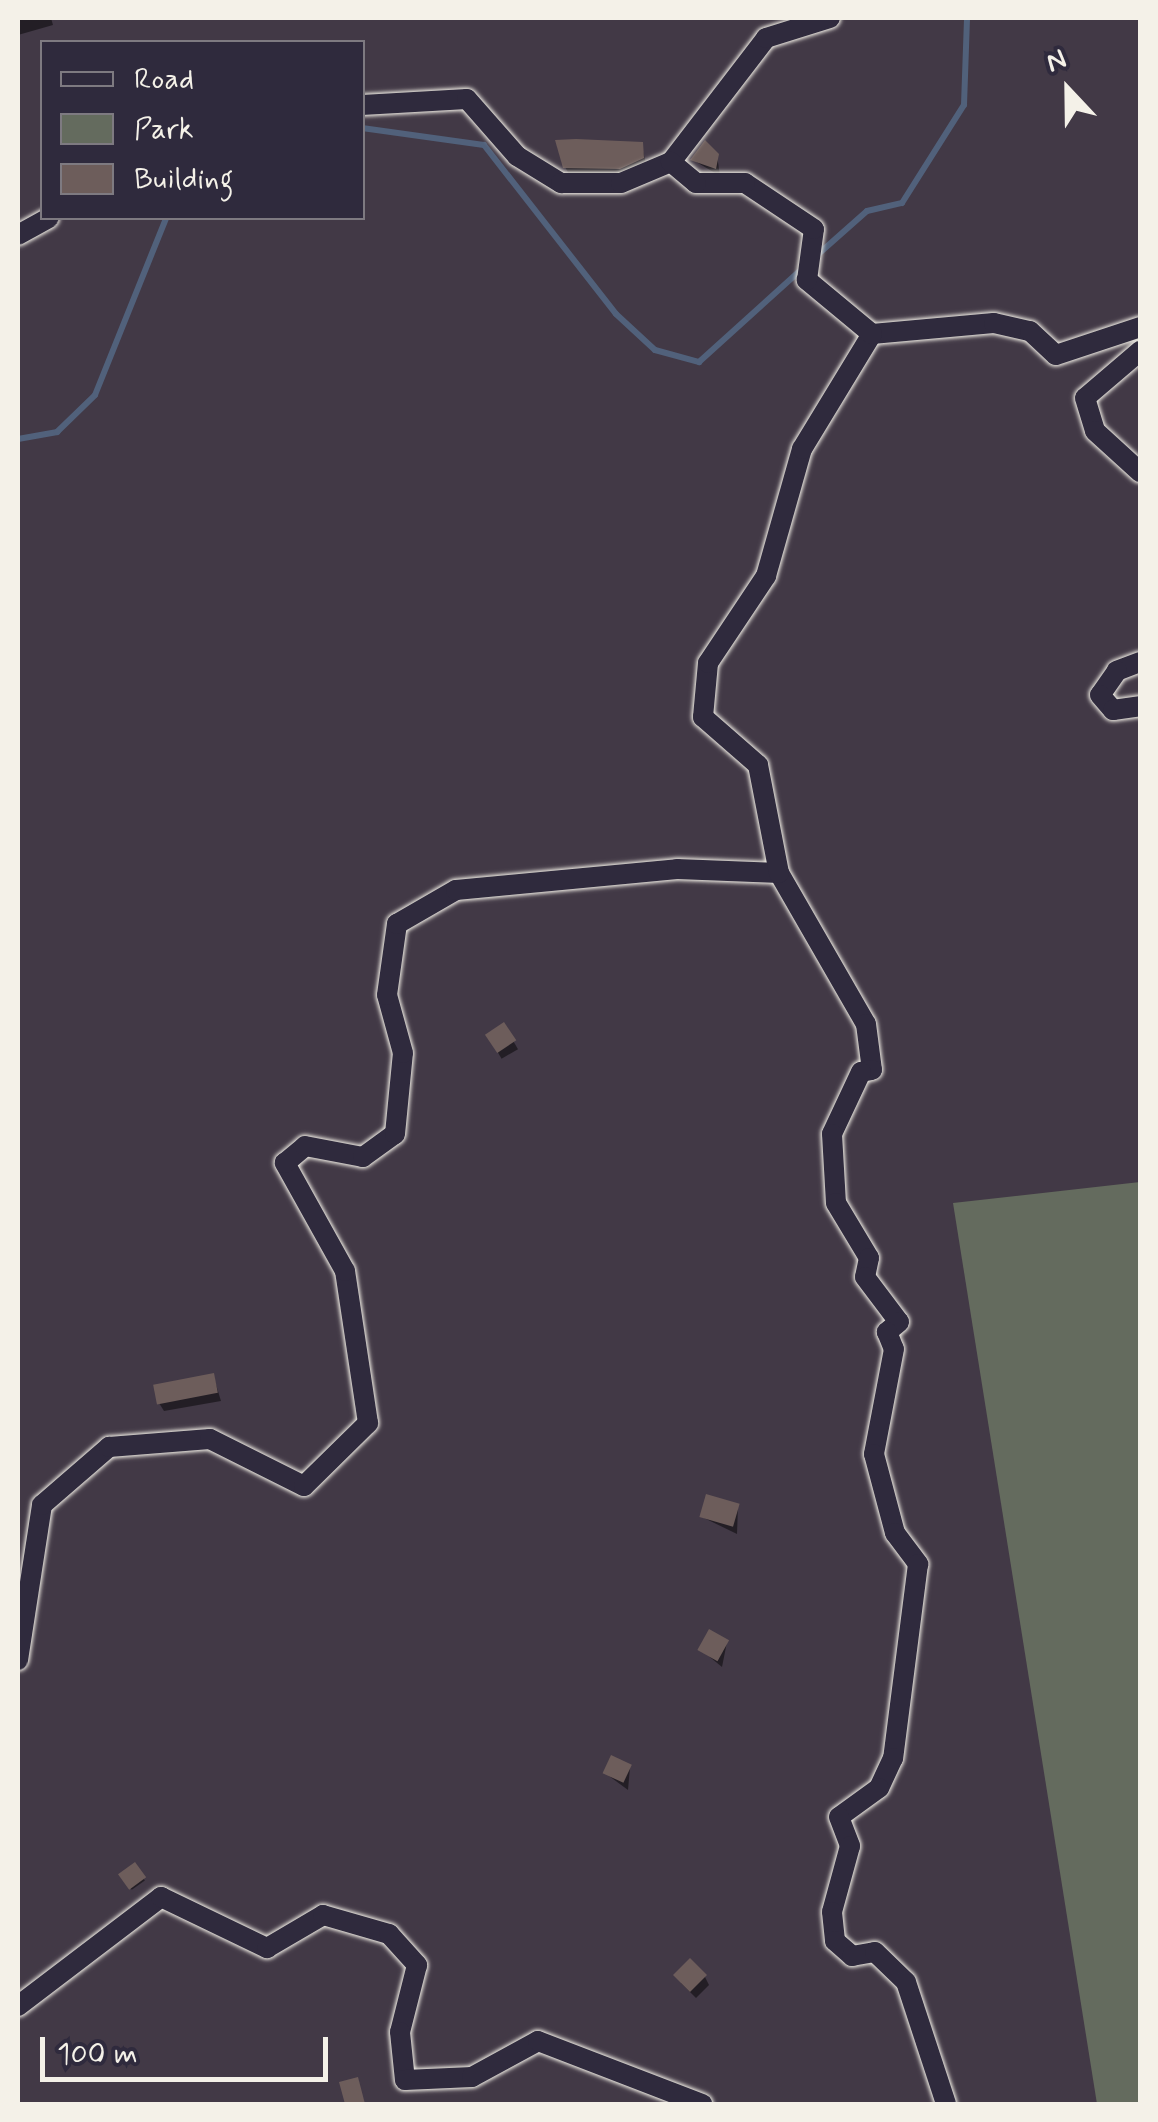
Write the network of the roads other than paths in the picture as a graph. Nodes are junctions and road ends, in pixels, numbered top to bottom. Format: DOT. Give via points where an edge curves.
graph roads {
  1 [pos="830,18"];
  2 [pos="365,104"];
  3 [pos="671,162"];
  4 [pos="45,220"];
  5 [pos="18,235"];
  6 [pos="1140,327"];
  7 [pos="872,334"];
  8 [pos="1140,351"];
  9 [pos="1140,472"];
  10 [pos="1140,662"];
  11 [pos="1140,706"];
  12 [pos="779,872"];
  13 [pos="18,1660"];
  14 [pos="18,2006"];
  15 [pos="702,2104"];
  16 [pos="946,2104"];
  1 -- 3 [label="street" via="766,38"];
  2 -- 3 [label="street" via="467,99 518,156 561,183 621,182"];
  3 -- 7 [label="street" via="696,183 745,183 814,228 807,280"];
  4 -- 5 [label="street"];
  6 -- 7 [label="street" via="1056,355 1030,331 994,323"];
  7 -- 12 [label="street" via="802,448 766,576 708,662 703,717 758,764"];
  8 -- 9 [label="street" via="1086,398 1095,432"];
  10 -- 11 [label="street" via="1117,671 1100,695 1112,710"];
  12 -- 13 [label="street" via="677,869 456,890 397,924 386,995 403,1053 395,1134 363,1157 305,1146 285,1163 345,1271 368,1422 304,1486 210,1439 109,1446 42,1505"];
  12 -- 16 [label="street" via="866,1024 872,1070 861,1072 849,1114 832,1134 836,1203 869,1258 865,1277 900,1322 887,1332 894,1349 874,1454 895,1532 918,1564 892,1758 879,1788 839,1817 850,1846 832,1912 835,1941 852,1956 875,1952 906,1982"];
  14 -- 15 [label="street" via="161,1897 267,1948 323,1915 390,1934 418,1964 400,2032 404,2080 472,2076 538,2041"];
}
